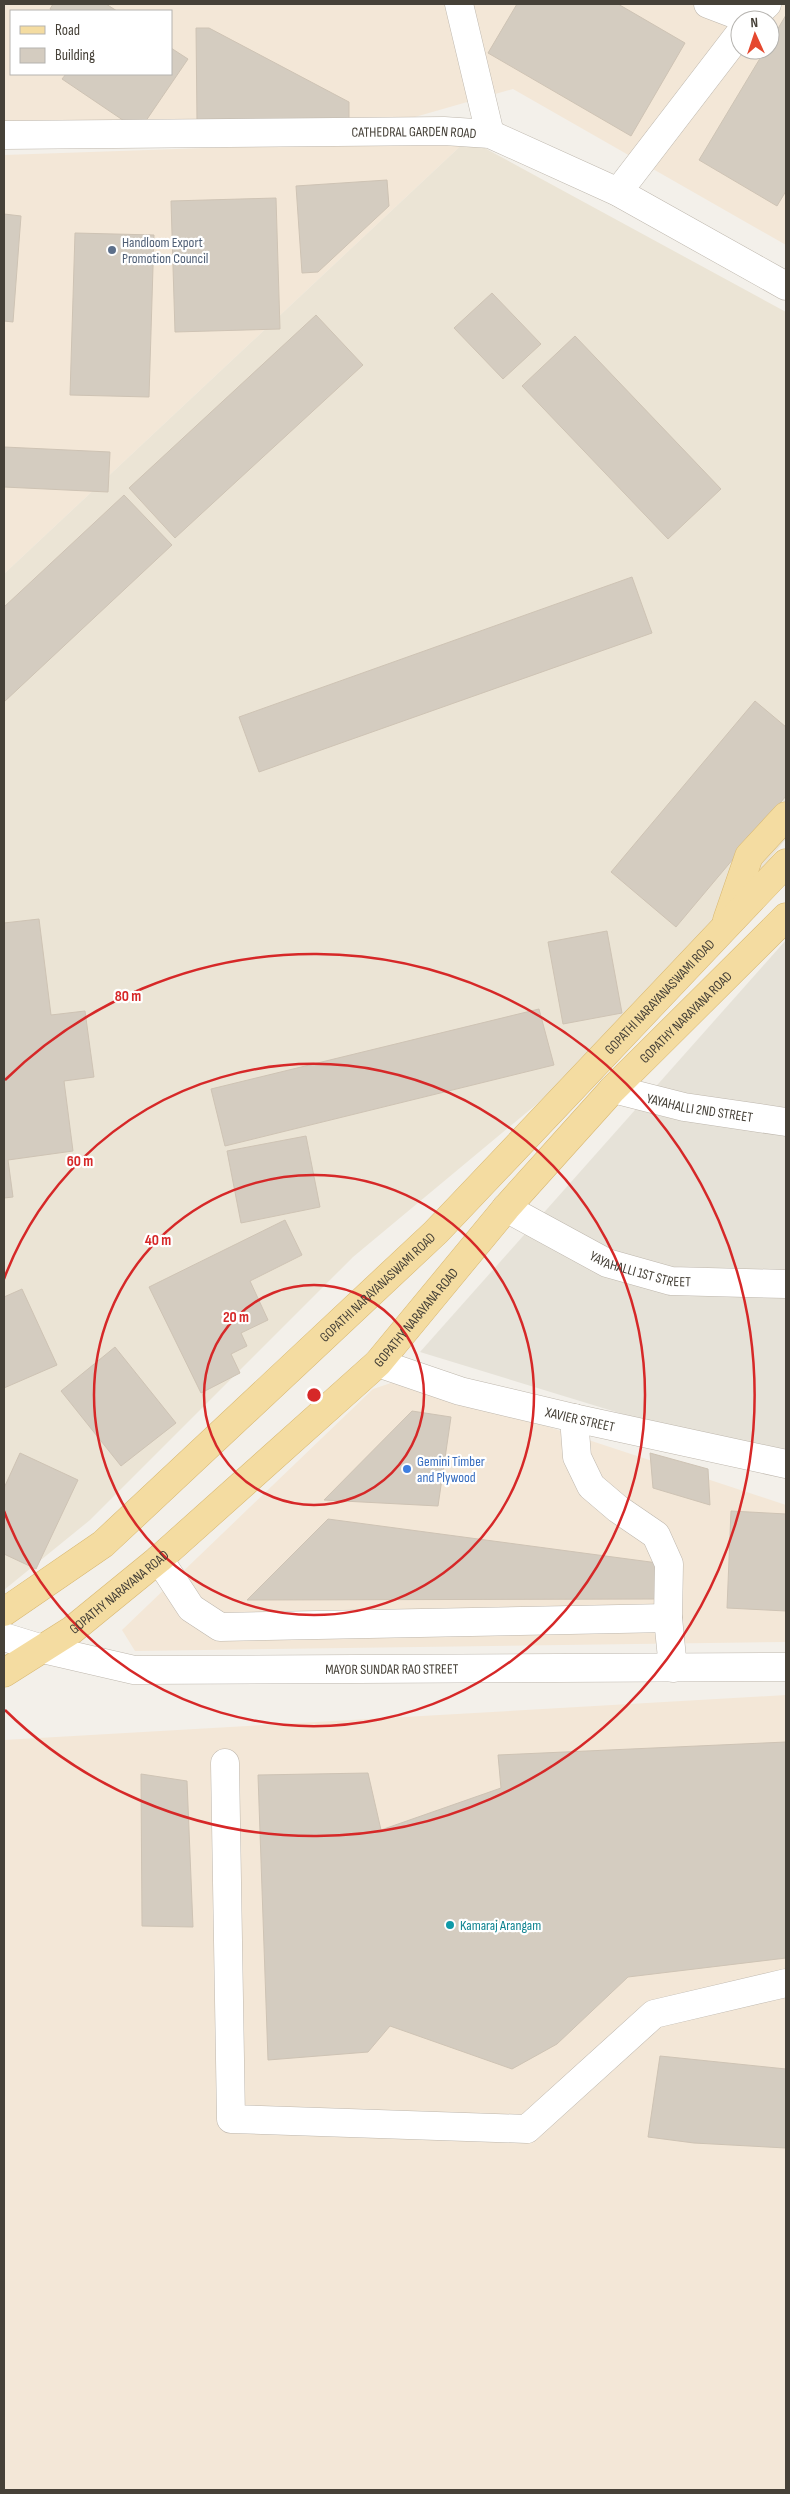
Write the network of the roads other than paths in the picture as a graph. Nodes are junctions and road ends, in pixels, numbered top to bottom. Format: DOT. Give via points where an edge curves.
graph roads {
  1 [pos="459,4"];
  2 [pos="708,4"];
  3 [pos="730,12"];
  4 [pos="730,46"];
  5 [pos="490,134"];
  6 [pos="4,135"];
  7 [pos="618,192"];
  8 [pos="786,286"];
  9 [pos="786,816"];
  10 [pos="781,868"];
  11 [pos="786,917"];
  12 [pos="723,931"];
  13 [pos="613,1089"];
  14 [pos="786,1122"];
  15 [pos="506,1208"];
  16 [pos="786,1284"];
  17 [pos="378,1363"];
  18 [pos="574,1418"];
  19 [pos="786,1464"];
  20 [pos="159,1559"];
  21 [pos="4,1612"];
  22 [pos="668,1618"];
  23 [pos="4,1636"];
  24 [pos="43,1649"];
  25 [pos="786,1666"];
  26 [pos="673,1668"];
  27 [pos="4,1673"];
  28 [pos="225,1763"];
  29 [pos="786,1983"];
  1 -- 5 [label="street"];
  2 -- 3 [label="street"];
  4 -- 7 [label="street"];
  5 -- 6 [label="street, CATHEDRAL GARDEN ROAD" via="434,131"];
  5 -- 7 [label="street, CATHEDRAL GARDEN ROAD"];
  7 -- 8 [label="street, CATHEDRAL GARDEN ROAD"];
  9 -- 12 [label="main road" via="749,856"];
  10 -- 12 [label="main road, GOPATHI NARAYANASWAMI ROAD"];
  11 -- 13 [label="main road, GOPATHY NARAYANA ROAD"];
  12 -- 21 [label="main road, GOPATHI NARAYANASWAMI ROAD" via="421,1246 103,1544"];
  13 -- 14 [label="street, YAYAHALLI 2ND STREET" via="684,1107"];
  13 -- 15 [label="main road, GOPATHY NARAYANA ROAD"];
  15 -- 16 [label="street, YAYAHALLI 1ST STREET" via="607,1263 670,1281"];
  15 -- 17 [label="main road, GOPATHY NARAYANA ROAD"];
  17 -- 18 [label="street, XAVIER STREET" via="460,1391"];
  17 -- 20 [label="main road, GOPATHY NARAYANA ROAD"];
  18 -- 19 [label="street, XAVIER STREET"];
  18 -- 22 [label="street" via="577,1457 591,1486 656,1535 669,1564"];
  20 -- 22 [label="street" via="191,1608 220,1627"];
  20 -- 24 [label="main road, GOPATHY NARAYANA ROAD" via="72,1630"];
  22 -- 26 [label="street"];
  23 -- 24 [label="street, MAYOR SUNDAR RAO STREET"];
  24 -- 26 [label="street, MAYOR SUNDAR RAO STREET" via="134,1670"];
  24 -- 27 [label="main road, GOPATHY NARAYANA ROAD"];
  25 -- 26 [label="street, MAYOR SUNDAR RAO STREET"];
  28 -- 29 [label="street" via="231,2119 527,2129 654,2014"];
}
